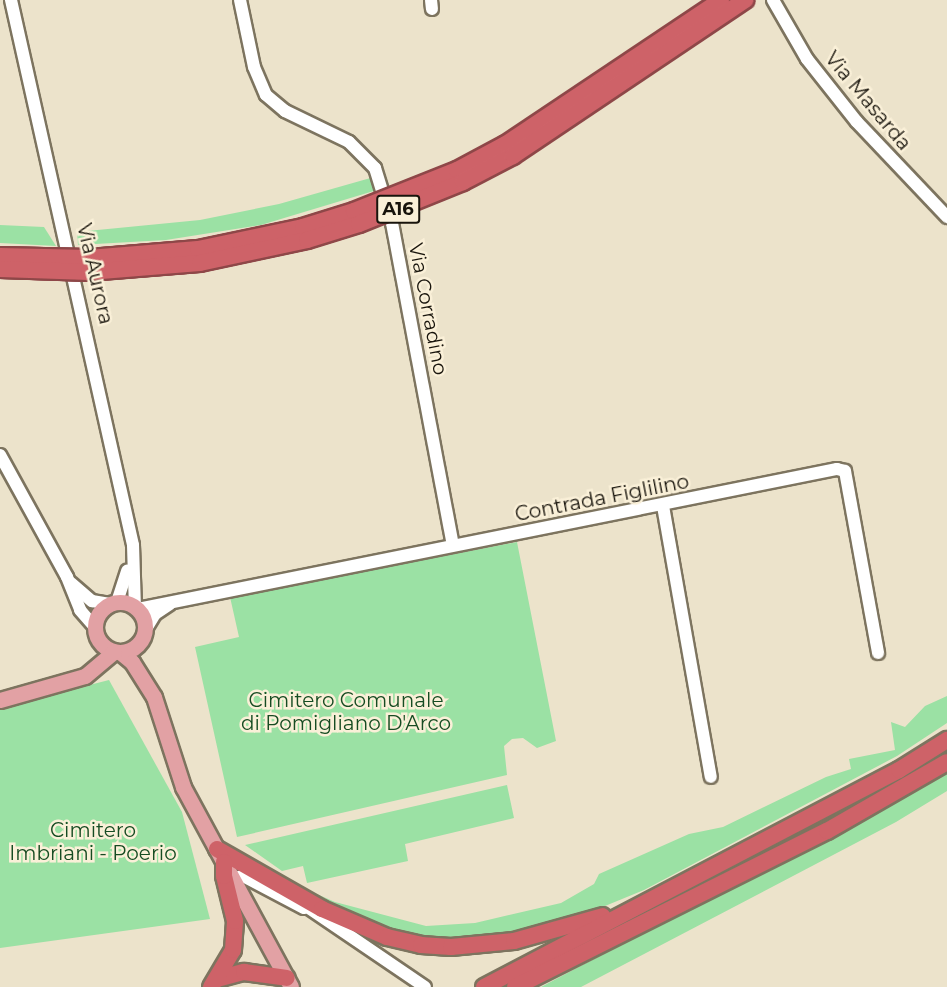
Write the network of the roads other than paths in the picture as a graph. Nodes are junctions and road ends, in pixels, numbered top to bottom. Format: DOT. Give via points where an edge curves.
graph roads {
  1 [pos="11,0"];
  2 [pos="240,0"];
  3 [pos="721,0"];
  4 [pos="746,0"];
  5 [pos="773,0"];
  6 [pos="947,217"];
  7 [pos="0,255"];
  8 [pos="0,269"];
  9 [pos="0,455"];
  10 [pos="663,506"];
  11 [pos="453,545"];
  12 [pos="132,559"];
  13 [pos="67,578"];
  14 [pos="132,586"];
  15 [pos="184,597"];
  16 [pos="113,603"];
  17 [pos="157,603"];
  18 [pos="137,608"];
  19 [pos="96,634"];
  20 [pos="143,636"];
  21 [pos="118,652"];
  22 [pos="878,653"];
  23 [pos="75,680"];
  24 [pos="154,697"];
  25 [pos="0,700"];
  26 [pos="947,740"];
  27 [pos="947,762"];
  28 [pos="711,777"];
  29 [pos="221,855"];
  30 [pos="234,878"];
  31 [pos="291,892"];
  32 [pos="658,899"];
  33 [pos="305,909"];
  34 [pos="618,934"];
  35 [pos="289,982"];
  36 [pos="214,983"];
  37 [pos="425,987"];
  38 [pos="484,987"];
  39 [pos="515,987"];
  40 [pos="533,987"];
  1 -- 12 [label="street, Via Aurora" via="76,283"];
  2 -- 11 [label="street, Via Corradino" via="254,68 266,95 285,111 349,142 375,168 392,223"];
  3 -- 7 [label="highway, A16, bridge" via="506,144 427,183 354,211 303,227 198,249 89,258"];
  4 -- 8 [label="highway, A16, bridge" via="513,156 453,186 359,224 275,248 200,263 89,272"];
  5 -- 6 [label="street, Via Masarda" via="807,59 857,122"];
  9 -- 13 [label="street"];
  10 -- 11 [label="street, Contrada Figlilino"];
  10 -- 22 [label="street, Contrada Figlilino" via="837,469 845,471"];
  10 -- 28 [label="street"];
  11 -- 15 [label="street, Contrada Figlilino"];
  12 -- 14 [label="street, Via Aurora"];
  12 -- 16 [label="street, Via Aurora"];
  13 -- 16 [label="street" via="84,596"];
  13 -- 19 [label="street" via="80,610"];
  14 -- 17 [label="street" via="145,600"];
  14 -- 18 [label="street, Via Aurora"];
  15 -- 17 [label="street, Contrada Figlilino"];
  15 -- 20 [label="street, Contrada Figlilino" via="155,614"];
  16 -- 18 [label="main road"];
  16 -- 19 [label="main road" via="97,618"];
  17 -- 18 [label="street, Contrada Figlilino"];
  18 -- 20 [label="main road"];
  19 -- 21 [label="main road"];
  19 -- 23 [label="main road" via="92,662"];
  20 -- 21 [label="main road"];
  20 -- 24 [label="main road"];
  21 -- 23 [label="main road"];
  21 -- 24 [label="main road" via="132,662"];
  23 -- 25 [label="main road"];
  24 -- 29 [label="main road" via="175,769"];
  26 -- 32 [label="highway" via="899,770"];
  27 -- 34 [label="highway" via="827,831"];
  29 -- 30 [label="main road"];
  29 -- 31 [label="highway"];
  29 -- 36 [label="highway" via="234,934 233,950"];
  30 -- 33 [label="street" via="253,880"];
  30 -- 35 [label="main road"];
  31 -- 32 [label="highway" via="387,937 452,947 514,942 550,934"];
  31 -- 33 [label="street"];
  32 -- 38 [label="highway"];
  33 -- 37 [label="street"];
  34 -- 39 [label="highway"];
  34 -- 40 [label="highway" via="592,955"];
  35 -- 36 [label="highway" via="244,972"];
}
